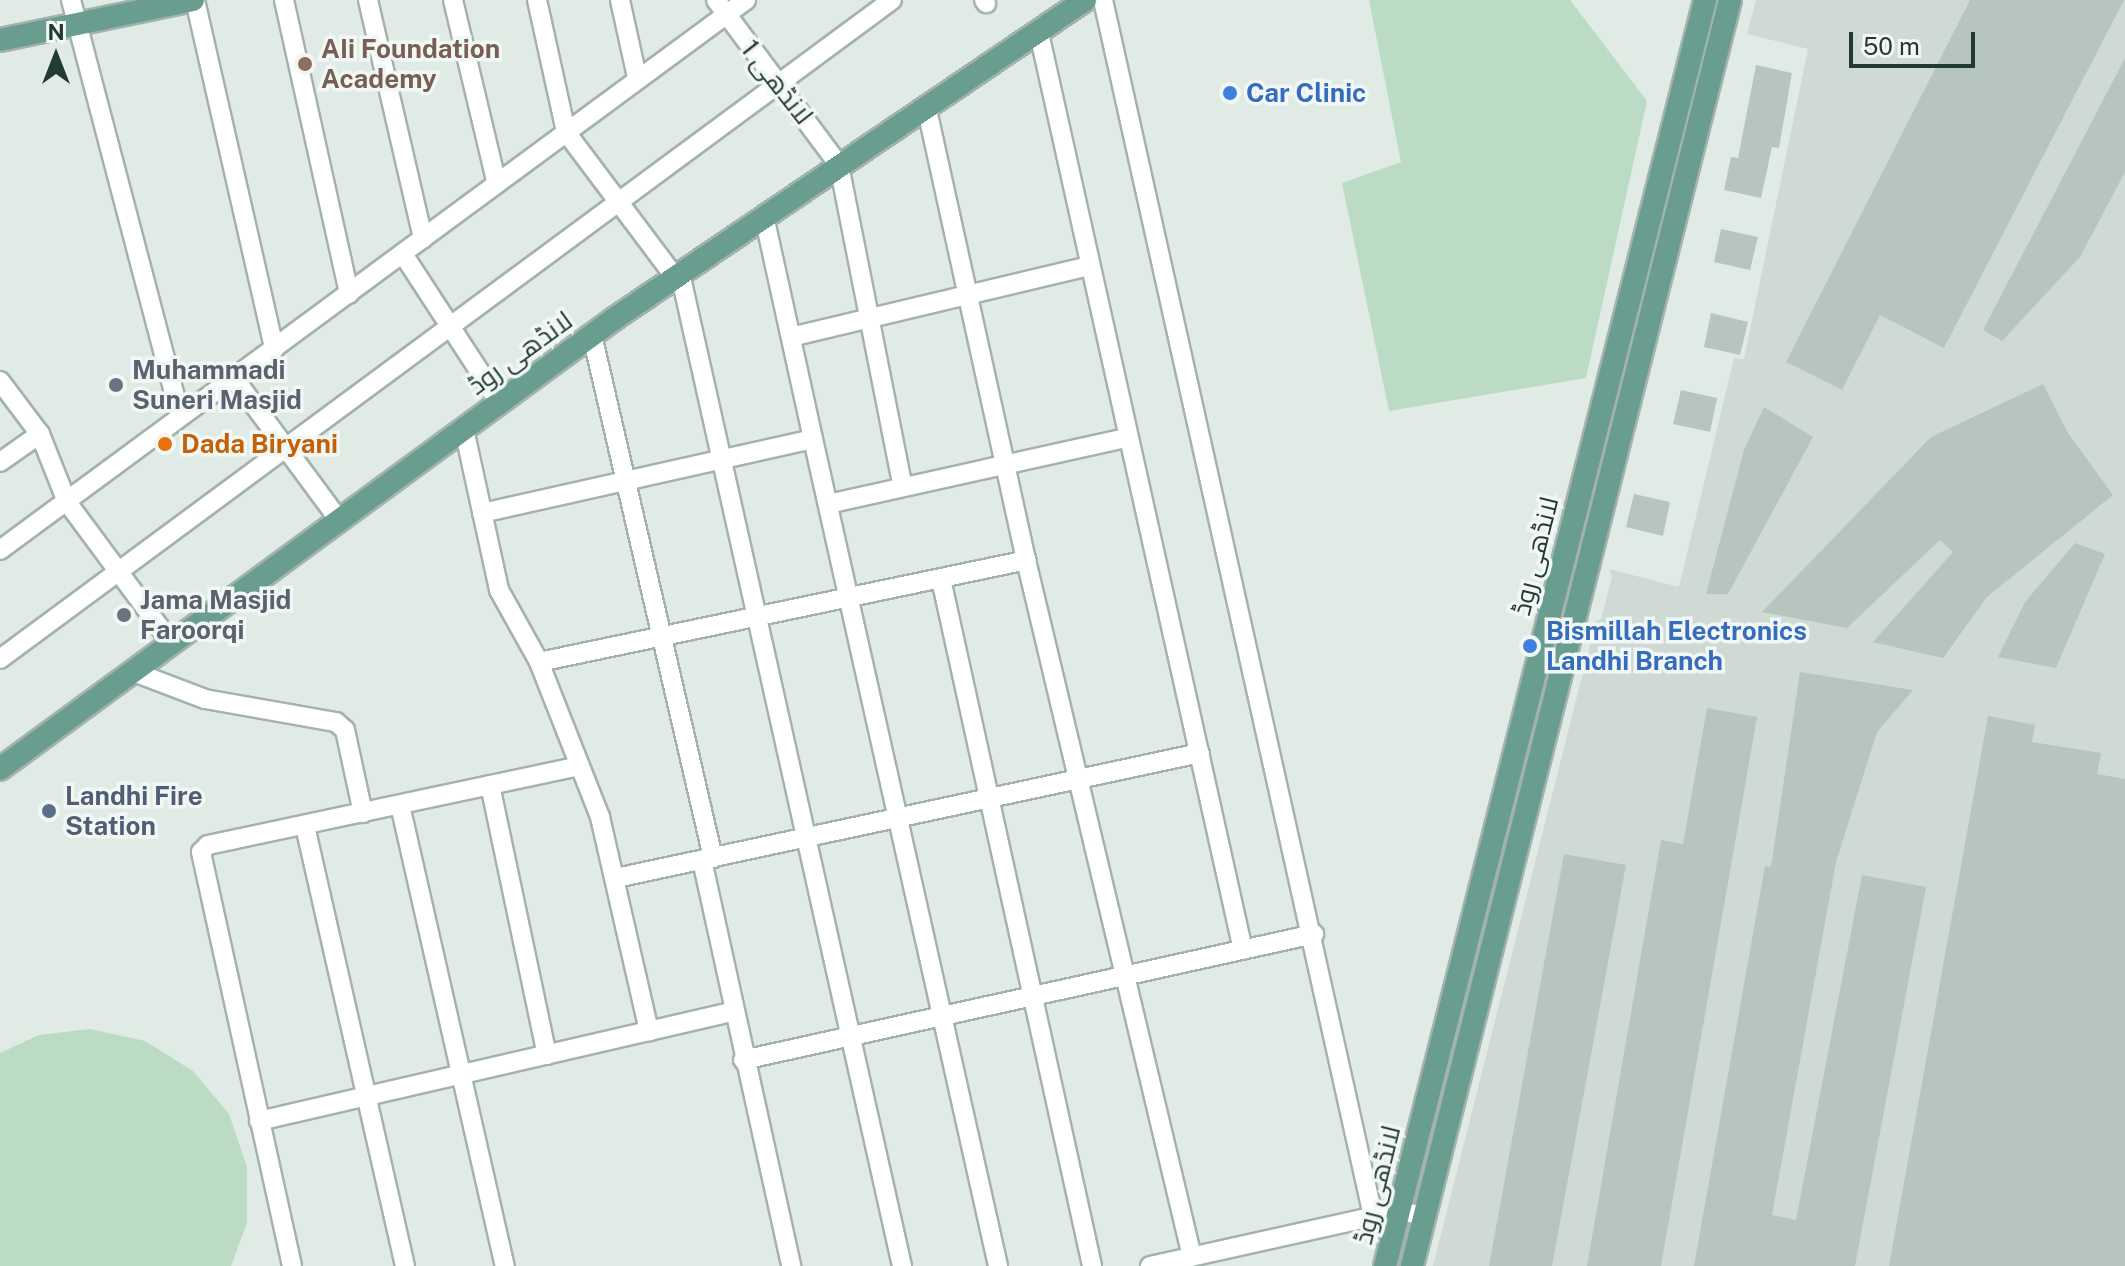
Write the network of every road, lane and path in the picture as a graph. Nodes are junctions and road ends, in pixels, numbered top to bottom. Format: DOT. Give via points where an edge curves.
graph roads {
  1 [pos="71,0"];
  2 [pos="194,0"];
  3 [pos="284,0"];
  4 [pos="368,0"];
  5 [pos="453,0"];
  6 [pos="537,0"];
  7 [pos="620,0"];
  8 [pos="716,0"];
  9 [pos="746,0"];
  10 [pos="892,0"];
  11 [pos="1085,0"];
  12 [pos="1103,0"];
  13 [pos="1705,0"];
  14 [pos="1730,0"];
  15 [pos="159,4"];
  16 [pos="726,17"];
  17 [pos="76,24"];
  18 [pos="1039,33"];
  19 [pos="0,40"];
  20 [pos="637,77"];
  21 [pos="1685,77"];
  22 [pos="1709,82"];
  23 [pos="780,83"];
  24 [pos="926,107"];
  25 [pos="1677,110"];
  26 [pos="1701,117"];
  27 [pos="566,132"];
  28 [pos="839,165"];
  29 [pos="497,184"];
  30 [pos="619,202"];
  31 [pos="764,216"];
  32 [pos="423,239"];
  33 [pos="403,254"];
  34 [pos="1089,266"];
  35 [pos="678,275"];
  36 [pos="349,294"];
  37 [pos="968,294"];
  38 [pos="869,318"];
  39 [pos="450,326"];
  40 [pos="592,335"];
  41 [pos="791,337"];
  42 [pos="274,349"];
  43 [pos="234,378"];
  44 [pos="0,381"];
  45 [pos="500,403"];
  46 [pos="180,416"];
  47 [pos="464,429"];
  48 [pos="40,434"];
  49 [pos="1126,438"];
  50 [pos="813,439"];
  51 [pos="285,447"];
  52 [pos="721,459"];
  53 [pos="0,462"];
  54 [pos="1007,464"];
  55 [pos="626,481"];
  56 [pos="903,487"];
  57 [pos="67,502"];
  58 [pos="828,504"];
  59 [pos="482,513"];
  60 [pos="340,521"];
  61 [pos="0,550"];
  62 [pos="1564,557"];
  63 [pos="1026,560"];
  64 [pos="1588,566"];
  65 [pos="117,570"];
  66 [pos="941,579"];
  67 [pos="849,599"];
  68 [pos="756,620"];
  69 [pos="1547,624"];
  70 [pos="1573,625"];
  71 [pos="662,641"];
  72 [pos="172,644"];
  73 [pos="0,659"];
  74 [pos="539,662"];
  75 [pos="134,672"];
  76 [pos="1200,753"];
  77 [pos="2,763"];
  78 [pos="580,766"];
  79 [pos="1080,778"];
  80 [pos="490,785"];
  81 [pos="987,798"];
  82 [pos="400,805"];
  83 [pos="363,813"];
  84 [pos="894,818"];
  85 [pos="305,826"];
  86 [pos="803,838"];
  87 [pos="707,859"];
  88 [pos="616,878"];
  89 [pos="1474,912"];
  90 [pos="1499,919"];
  91 [pos="1314,934"];
  92 [pos="1243,950"];
  93 [pos="1126,976"];
  94 [pos="1030,996"];
  95 [pos="732,1012"];
  96 [pos="940,1016"];
  97 [pos="649,1031"];
  98 [pos="848,1038"];
  99 [pos="547,1055"];
  100 [pos="743,1060"];
  101 [pos="459,1075"];
  102 [pos="366,1095"];
  103 [pos="259,1121"];
  104 [pos="1399,1211"];
  105 [pos="1373,1216"];
  106 [pos="1424,1216"];
  107 [pos="1192,1257"];
  108 [pos="292,1266"];
  109 [pos="405,1266"];
  110 [pos="505,1266"];
  111 [pos="791,1266"];
  112 [pos="902,1266"];
  113 [pos="998,1266"];
  114 [pos="1092,1266"];
  115 [pos="1150,1266"];
  116 [pos="1385,1266"];
  117 [pos="1412,1266"];
  1 -- 17 [label="street"];
  2 -- 15 [label="main road"];
  2 -- 42 [label="street"];
  3 -- 36 [label="street"];
  4 -- 32 [label="street"];
  5 -- 29 [label="street"];
  6 -- 27 [label="street"];
  7 -- 20 [label="street"];
  8 -- 16 [label="street, لانڈھی 1"];
  9 -- 16 [label="street"];
  10 -- 23 [label="street"];
  11 -- 18 [label="main road, لانڈھی روڈ"];
  12 -- 91 [label="street"];
  13 -- 21 [label="main road, لانڈھی روڈ"];
  14 -- 22 [label="main road, لانڈھی روڈ"];
  15 -- 17 [label="main road"];
  16 -- 20 [label="street"];
  16 -- 23 [label="street, لانڈھی 1"];
  17 -- 19 [label="main road"];
  17 -- 46 [label="street"];
  18 -- 24 [label="main road, لانڈھی روڈ"];
  18 -- 34 [label="street"];
  20 -- 27 [label="street"];
  21 -- 22 [label="main road" via="1696,85"];
  21 -- 25 [label="main road, لانڈھی روڈ"];
  22 -- 26 [label="main road, لانڈھی روڈ"];
  23 -- 28 [label="street, لانڈھی 1"];
  23 -- 30 [label="street"];
  24 -- 28 [label="main road, لانڈھی روڈ"];
  24 -- 37 [label="street"];
  25 -- 26 [label="main road" via="1689,104"];
  25 -- 62 [label="main road, لانڈھی روڈ"];
  26 -- 64 [label="main road, لانڈھی روڈ"];
  27 -- 29 [label="street"];
  27 -- 30 [label="street"];
  28 -- 31 [label="main road, لانڈھی روڈ"];
  28 -- 38 [label="street"];
  29 -- 32 [label="street"];
  30 -- 35 [label="street"];
  30 -- 39 [label="street"];
  31 -- 35 [label="main road, لانڈھی روڈ"];
  31 -- 41 [label="street"];
  32 -- 33 [label="street"];
  33 -- 36 [label="street"];
  33 -- 39 [label="street"];
  34 -- 37 [label="street"];
  34 -- 49 [label="street"];
  35 -- 40 [label="main road, لانڈھی روڈ"];
  35 -- 52 [label="street"];
  36 -- 42 [label="street"];
  37 -- 38 [label="street"];
  37 -- 54 [label="street"];
  38 -- 41 [label="street"];
  38 -- 56 [label="street"];
  39 -- 45 [label="street"];
  39 -- 51 [label="street"];
  40 -- 45 [label="main road, لانڈھی روڈ"];
  40 -- 55 [label="street"];
  41 -- 50 [label="street"];
  42 -- 43 [label="street"];
  43 -- 46 [label="street"];
  43 -- 51 [label="street"];
  44 -- 48 [label="street"];
  45 -- 47 [label="main road, لانڈھی روڈ"];
  46 -- 57 [label="street"];
  47 -- 59 [label="street"];
  47 -- 60 [label="main road, لانڈھی روڈ"];
  48 -- 53 [label="street"];
  48 -- 57 [label="street"];
  49 -- 54 [label="street"];
  49 -- 76 [label="street"];
  50 -- 52 [label="street"];
  50 -- 58 [label="street"];
  51 -- 60 [label="street"];
  51 -- 65 [label="street"];
  52 -- 55 [label="street"];
  52 -- 68 [label="street"];
  54 -- 56 [label="street"];
  54 -- 63 [label="street"];
  55 -- 59 [label="street"];
  55 -- 71 [label="street"];
  56 -- 58 [label="street"];
  57 -- 61 [label="street"];
  57 -- 65 [label="street"];
  58 -- 67 [label="street"];
  59 -- 74 [label="street" via="499,590"];
  60 -- 72 [label="main road, لانڈھی روڈ"];
  62 -- 64 [label="main road" via="1570,571"];
  62 -- 69 [label="main road, لانڈھی روڈ"];
  63 -- 66 [label="street"];
  63 -- 79 [label="street"];
  64 -- 70 [label="main road, لانڈھی روڈ"];
  65 -- 72 [label="street"];
  65 -- 73 [label="street"];
  66 -- 67 [label="street"];
  66 -- 81 [label="street"];
  67 -- 68 [label="street"];
  67 -- 84 [label="street"];
  68 -- 71 [label="street"];
  68 -- 86 [label="street"];
  69 -- 70 [label="main road" via="1560,615"];
  69 -- 89 [label="main road, لانڈھی روڈ"];
  70 -- 90 [label="main road, لانڈھی روڈ"];
  71 -- 74 [label="street"];
  71 -- 87 [label="street"];
  72 -- 75 [label="main road, لانڈھی روڈ"];
  74 -- 78 [label="street"];
  75 -- 77 [label="main road, لانڈھی روڈ"];
  75 -- 83 [label="street" via="205,699 336,722 345,730"];
  76 -- 79 [label="street"];
  76 -- 92 [label="street"];
  78 -- 80 [label="street"];
  78 -- 88 [label="street"];
  79 -- 81 [label="street"];
  79 -- 93 [label="street"];
  80 -- 82 [label="street"];
  80 -- 99 [label="street"];
  81 -- 84 [label="street"];
  81 -- 94 [label="street"];
  82 -- 83 [label="street"];
  82 -- 101 [label="street"];
  83 -- 85 [label="street"];
  84 -- 86 [label="street"];
  84 -- 96 [label="street"];
  85 -- 102 [label="street"];
  85 -- 103 [label="street" via="208,845 201,852"];
  86 -- 87 [label="street"];
  86 -- 98 [label="street"];
  87 -- 88 [label="street"];
  87 -- 95 [label="street"];
  88 -- 97 [label="street"];
  89 -- 90 [label="main road"];
  89 -- 104 [label="main road, لانڈھی روڈ"];
  90 -- 106 [label="main road, لانڈھی روڈ"];
  91 -- 92 [label="street"];
  91 -- 105 [label="street"];
  92 -- 93 [label="street"];
  93 -- 94 [label="street"];
  93 -- 107 [label="street"];
  94 -- 96 [label="street"];
  94 -- 114 [label="street"];
  95 -- 97 [label="street"];
  95 -- 100 [label="street"];
  96 -- 98 [label="street"];
  96 -- 113 [label="street"];
  97 -- 99 [label="street"];
  98 -- 100 [label="street"];
  98 -- 112 [label="street"];
  99 -- 101 [label="street"];
  100 -- 111 [label="street"];
  101 -- 102 [label="street"];
  101 -- 110 [label="street"];
  102 -- 103 [label="street"];
  102 -- 109 [label="street"];
  103 -- 108 [label="street"];
  104 -- 105 [label="street"];
  104 -- 106 [label="street"];
  104 -- 116 [label="main road, لانڈھی روڈ"];
  105 -- 107 [label="street"];
  106 -- 117 [label="main road, لانڈھی روڈ"];
  107 -- 115 [label="street"];
}
